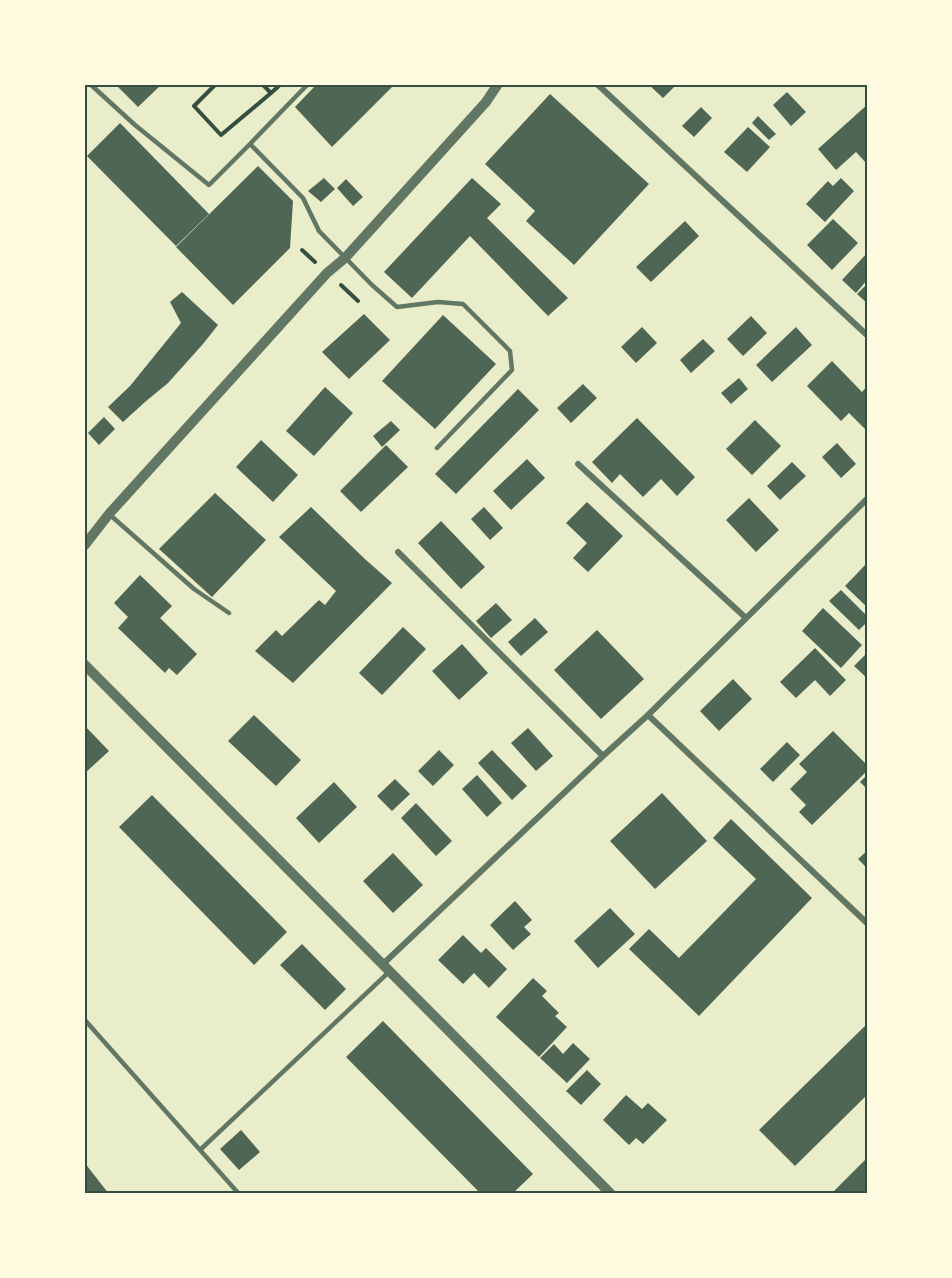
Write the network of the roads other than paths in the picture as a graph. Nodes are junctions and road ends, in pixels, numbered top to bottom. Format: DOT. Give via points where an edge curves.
graph roads {
  1 [pos="90,84"];
  2 [pos="308,84"];
  3 [pos="498,84"];
  4 [pos="597,84"];
  5 [pos="250,144"];
  6 [pos="345,258"];
  7 [pos="868,336"];
  8 [pos="438,448"];
  9 [pos="578,464"];
  10 [pos="868,498"];
  11 [pos="109,514"];
  12 [pos="84,546"];
  13 [pos="398,552"];
  14 [pos="229,613"];
  15 [pos="746,618"];
  16 [pos="84,664"];
  17 [pos="648,715"];
  18 [pos="603,756"];
  19 [pos="868,924"];
  20 [pos="386,968"];
  21 [pos="84,1019"];
  22 [pos="200,1150"];
  23 [pos="239,1194"];
  24 [pos="611,1194"];
  1 -- 5 [label="lane" via="209,185"];
  2 -- 5 [label="lane"];
  3 -- 6 [label="street"];
  4 -- 7 [label="street"];
  5 -- 6 [label="lane" via="303,198 319,231"];
  6 -- 8 [label="lane" via="397,307 438,302 463,304 510,351 512,370"];
  6 -- 11 [label="street" via="327,273"];
  9 -- 15 [label="street"];
  10 -- 15 [label="street"];
  11 -- 12 [label="street"];
  11 -- 14 [label="lane" via="194,589"];
  13 -- 18 [label="street"];
  15 -- 17 [label="street"];
  16 -- 20 [label="street"];
  17 -- 18 [label="street"];
  17 -- 19 [label="street"];
  18 -- 20 [label="street"];
  20 -- 22 [label="lane"];
  20 -- 24 [label="street"];
  21 -- 22 [label="lane"];
  22 -- 23 [label="lane"];
}
